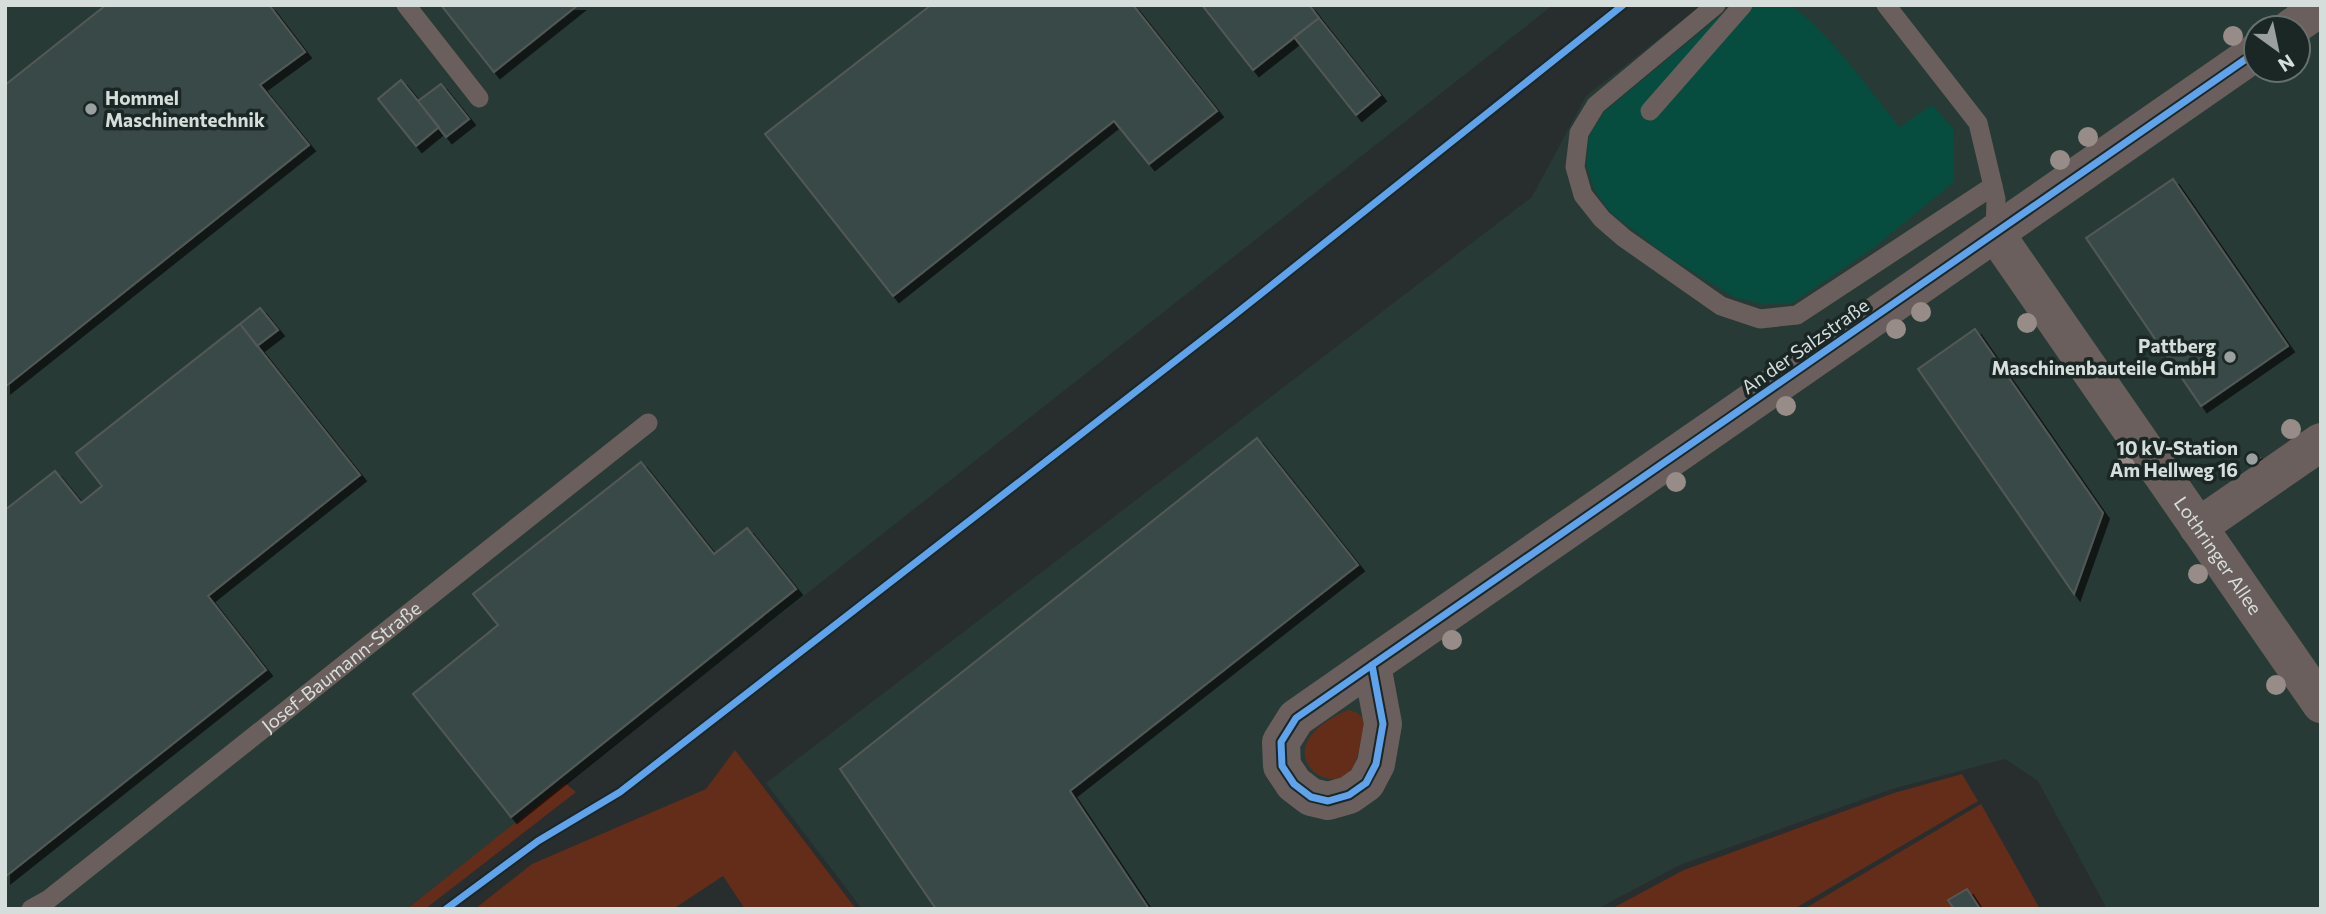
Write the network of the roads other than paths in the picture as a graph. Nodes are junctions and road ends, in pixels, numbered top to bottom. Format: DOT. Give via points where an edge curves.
graph roads {
  1 [pos="406,5"];
  2 [pos="1717,5"];
  3 [pos="1743,5"];
  4 [pos="1886,5"];
  5 [pos="2242,62"];
  6 [pos="479,98"];
  7 [pos="1650,111"];
  8 [pos="1993,186"];
  9 [pos="1995,233"];
  10 [pos="648,422"];
  11 [pos="2321,442"];
  12 [pos="2199,527"];
  13 [pos="1372,665"];
  14 [pos="2321,704"];
  15 [pos="31,909"];
  1 -- 6 [label="lane"];
  2 -- 8 [label="lane" via="1597,105 1579,133 1575,167 1583,195 1602,219 1721,306 1760,318 1797,315"];
  3 -- 7 [label="lane"];
  4 -- 8 [label="lane" via="1978,123"];
  5 -- 9 [label="street, An der Salzstraße"];
  8 -- 9 [label="lane"];
  9 -- 12 [label="street, Lothringer Allee"];
  9 -- 13 [label="street, An der Salzstraße"];
  10 -- 15 [label="lane, Josef-Baumann-Straße"];
  11 -- 12 [label="street"];
  12 -- 14 [label="street, Lothringer Allee"];
}
